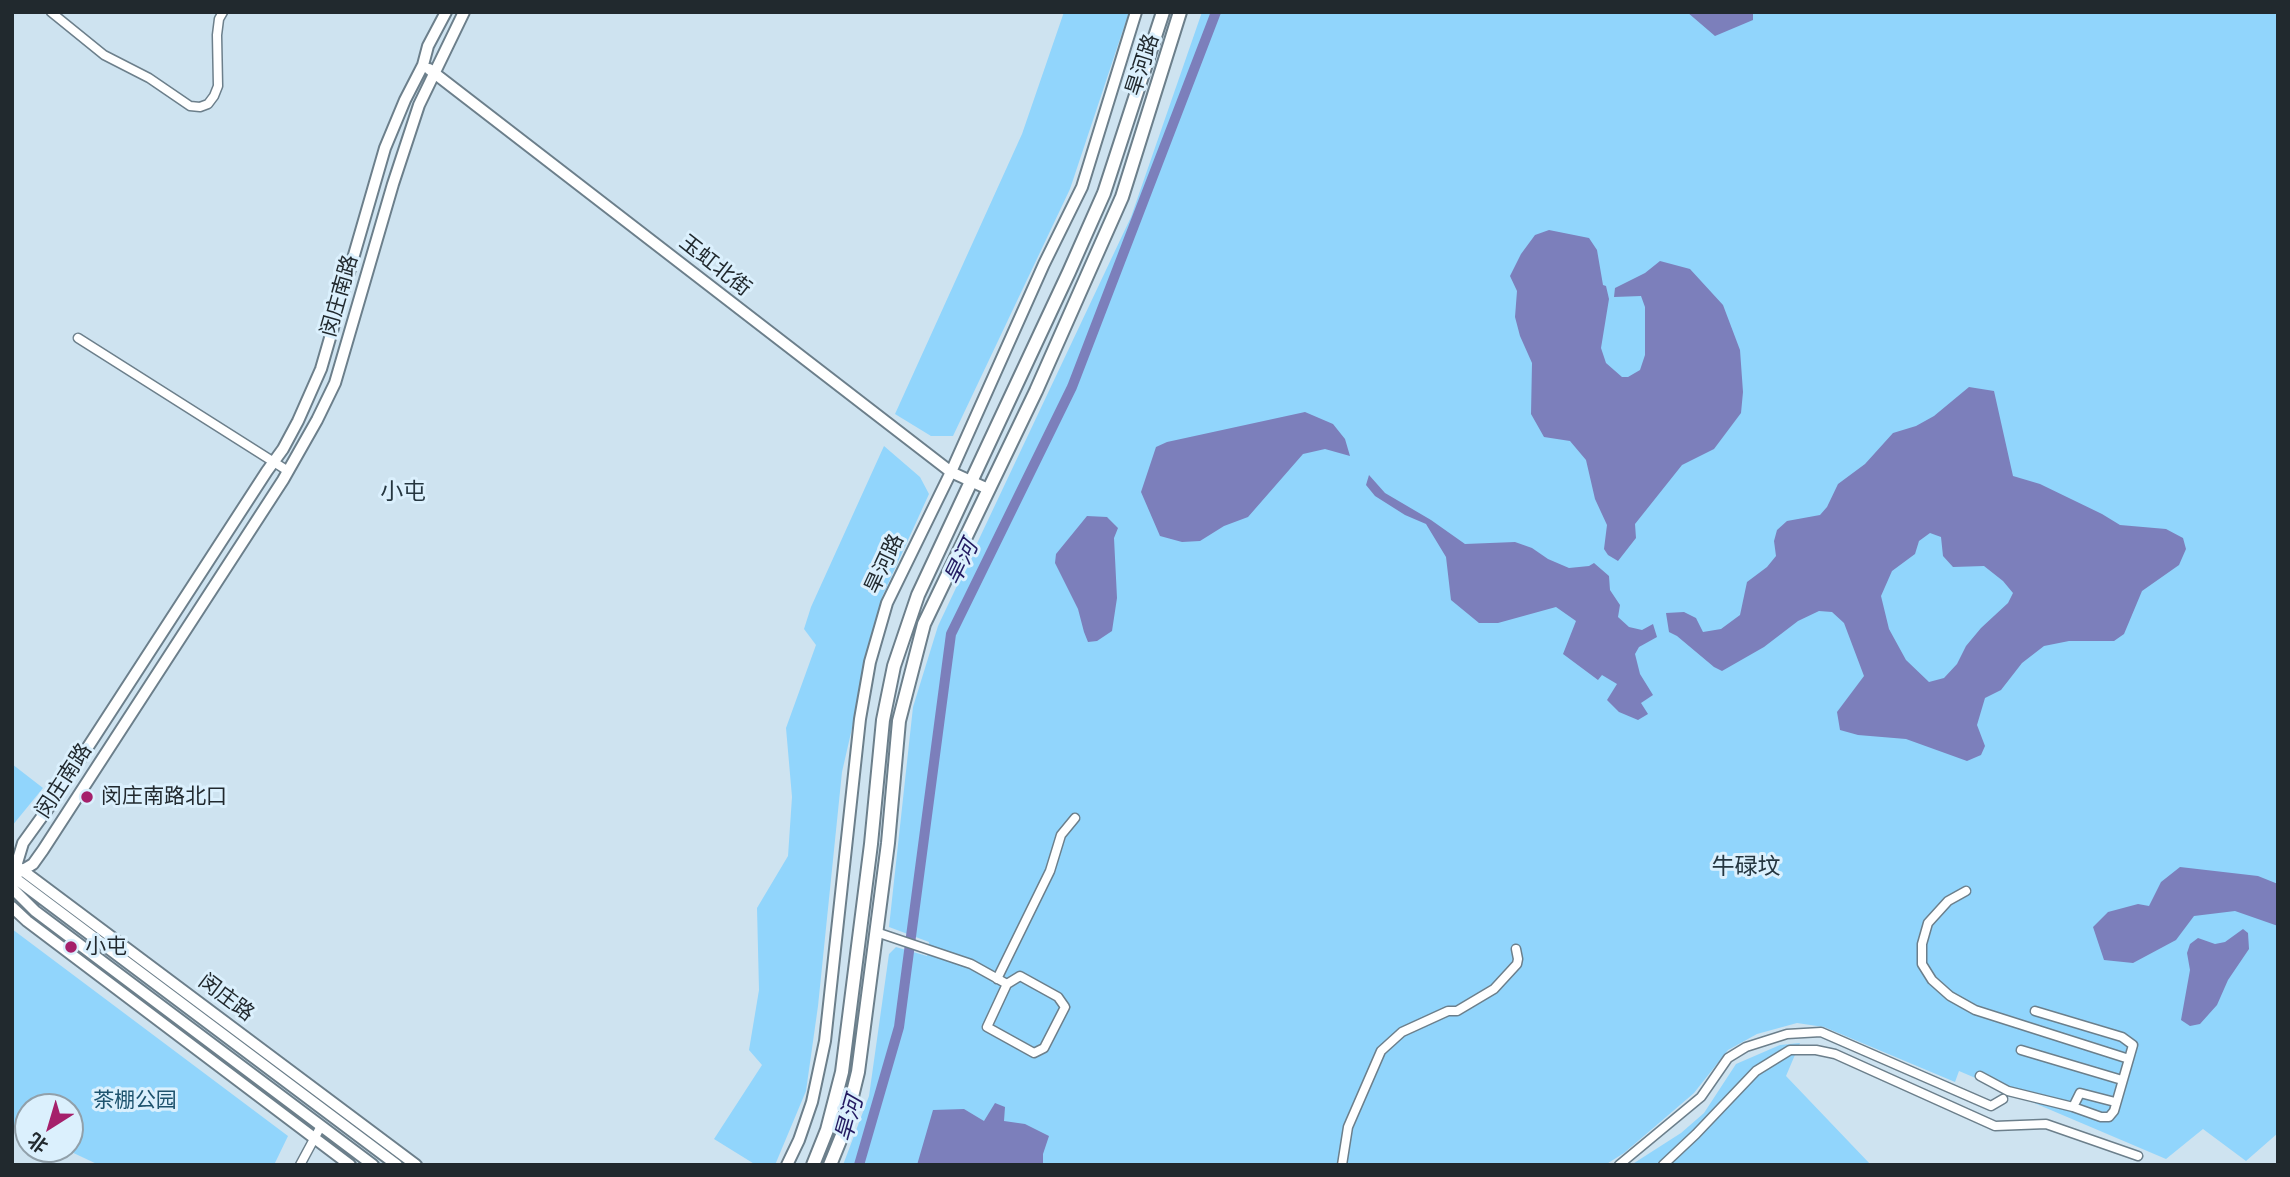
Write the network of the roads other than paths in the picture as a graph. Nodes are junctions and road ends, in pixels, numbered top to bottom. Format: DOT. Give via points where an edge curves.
graph roads {
  1 [pos="51,12"];
  2 [pos="223,12"];
  3 [pos="446,12"];
  4 [pos="464,12"];
  5 [pos="1136,12"];
  6 [pos="1163,12"];
  7 [pos="1180,12"];
  8 [pos="424,65"];
  9 [pos="434,73"];
  10 [pos="78,338"];
  11 [pos="273,462"];
  12 [pos="288,471"];
  13 [pos="951,472"];
  14 [pos="971,481"];
  15 [pos="988,489"];
  16 [pos="918,595"];
  17 [pos="933,601"];
  18 [pos="1075,818"];
  19 [pos="15,870"];
  20 [pos="12,887"];
  21 [pos="1966,891"];
  22 [pos="12,908"];
  23 [pos="882,934"];
  24 [pos="1516,949"];
  25 [pos="997,979"];
  26 [pos="1007,984"];
  27 [pos="2035,1010"];
  28 [pos="2021,1050"];
  29 [pos="2129,1059"];
  30 [pos="1980,1076"];
  31 [pos="2122,1080"];
  32 [pos="2003,1098"];
  33 [pos="2115,1102"];
  34 [pos="2073,1107"];
  35 [pos="321,1126"];
  36 [pos="315,1138"];
  37 [pos="2138,1156"];
  38 [pos="300,1165"];
  39 [pos="350,1165"];
  40 [pos="373,1165"];
  41 [pos="397,1165"];
  42 [pos="416,1165"];
  43 [pos="787,1165"];
  44 [pos="813,1165"];
  45 [pos="830,1165"];
  46 [pos="1342,1165"];
  47 [pos="1619,1165"];
  48 [pos="1663,1165"];
  1 -- 2 [label="street" via="104,55 190,106 200,107 208,104 218,86 217,35"];
  3 -- 8 [label="street, 闵庄南路"];
  4 -- 9 [label="street, 闵庄南路"];
  5 -- 13 [label="street, 旱河路" via="1082,187"];
  6 -- 14 [label="main road, 旱河路" via="1104,193"];
  7 -- 15 [label="main road, 旱河路" via="1122,197"];
  8 -- 9 [label="street, 玉虹北街"];
  8 -- 11 [label="street, 闵庄南路" via="385,148 321,369"];
  9 -- 12 [label="street, 闵庄南路" via="397,171 335,383"];
  9 -- 13 [label="street, 玉虹北街"];
  10 -- 11 [label="street"];
  11 -- 12 [label="street"];
  11 -- 19 [label="street, 闵庄南路" via="23,843"];
  12 -- 19 [label="street, 闵庄南路" via="43,850 33,864"];
  13 -- 14 [label="street, 玉虹北街"];
  13 -- 43 [label="street, 旱河路" via="887,603 870,662 825,1041 812,1102"];
  14 -- 15 [label="street, 玉虹北街"];
  14 -- 16 [label="main road, 旱河路"];
  15 -- 17 [label="main road, 旱河路"];
  16 -- 17 [label="street"];
  16 -- 44 [label="main road, 旱河路" via="894,666 883,720 842,1072"];
  17 -- 23 [label="main road, 旱河路" via="899,721"];
  18 -- 25 [label="street" via="1061,835 1050,871"];
  19 -- 20 [label="street"];
  19 -- 41 [label="street, 闵庄路"];
  19 -- 42 [label="street, 闵庄路"];
  20 -- 35 [label="street" via="35,911"];
  21 -- 29 [label="street" via="1948,901 1928,923 1922,964 1932,980 1975,1010"];
  22 -- 36 [label="street"];
  23 -- 25 [label="street" via="971,964"];
  23 -- 45 [label="main road, 旱河路" via="858,1072"];
  24 -- 46 [label="street" via="1517,964 1494,989 1457,1011 1402,1032 1381,1051 1348,1127"];
  25 -- 26 [label="street"];
  26 -- 26 [label="street" via="987,1027 1034,1052 1044,1048 1065,1007 1058,997 1020,976"];
  27 -- 29 [label="street" via="2122,1037 2133,1045"];
  28 -- 31 [label="street"];
  29 -- 31 [label="street"];
  30 -- 34 [label="street" via="2008,1091"];
  31 -- 33 [label="street"];
  32 -- 47 [label="street" via="1991,1105 1821,1032 1787,1034 1728,1058 1701,1097"];
  33 -- 34 [label="street" via="2080,1093"];
  33 -- 34 [label="street" via="2109,1117"];
  35 -- 36 [label="street"];
  35 -- 40 [label="street"];
  36 -- 38 [label="street"];
  36 -- 39 [label="street"];
  37 -- 48 [label="street" via="2046,1124 1995,1126 1835,1054 1790,1049 1756,1071"];
}
